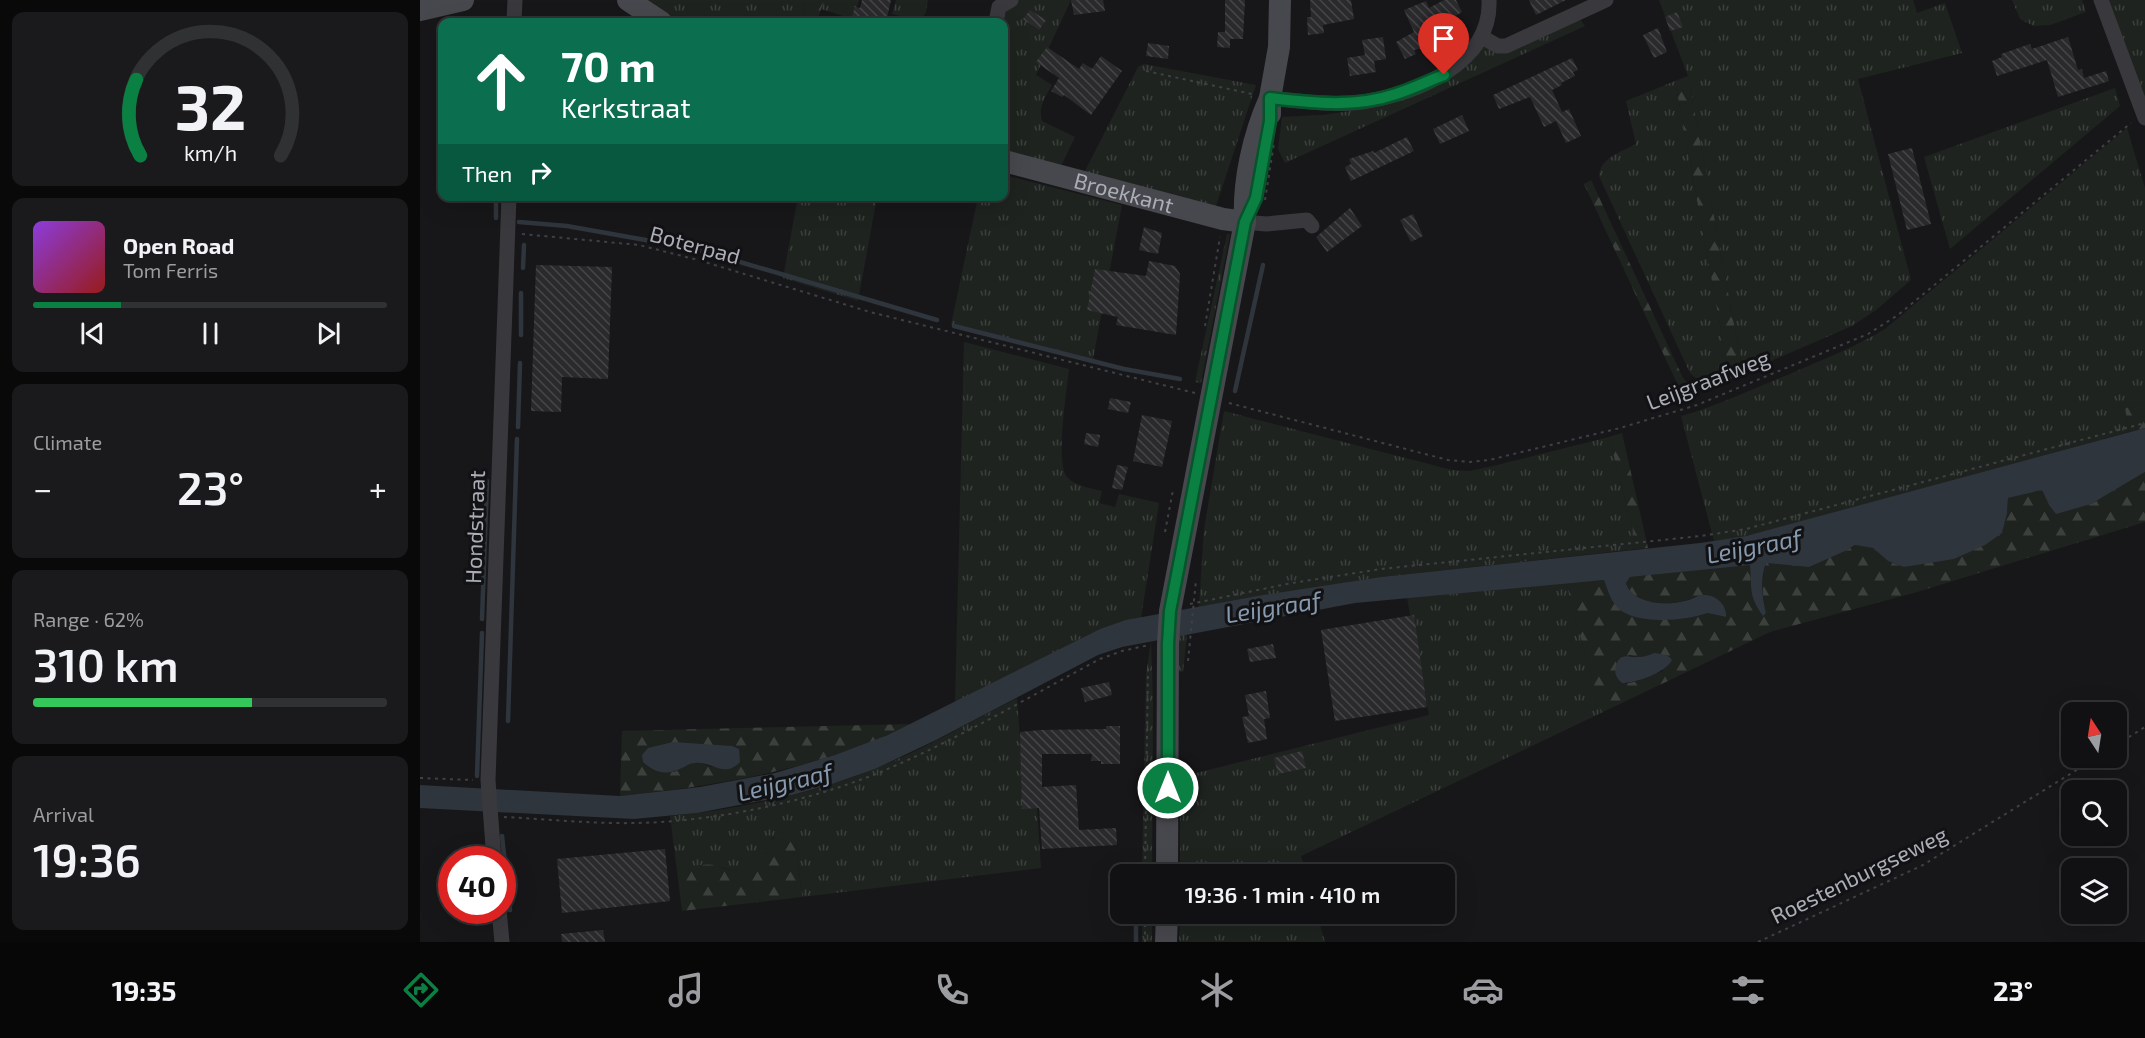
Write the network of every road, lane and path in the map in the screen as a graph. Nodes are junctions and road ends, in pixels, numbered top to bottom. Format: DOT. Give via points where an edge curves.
graph roads {
  1 [pos="464,0"];
  2 [pos="515,0"];
  3 [pos="627,0"];
  4 [pos="1011,0"];
  5 [pos="1280,0"];
  6 [pos="1489,0"];
  7 [pos="1606,0"];
  8 [pos="2101,0"];
  9 [pos="420,10"];
  10 [pos="514,18"];
  11 [pos="655,18"];
  12 [pos="997,18"];
  13 [pos="1482,37"];
  14 [pos="1146,71"];
  15 [pos="1270,98"];
  16 [pos="2144,115"];
  17 [pos="1276,135"];
  18 [pos="1008,162"];
  19 [pos="509,201"];
  20 [pos="1251,223"];
  21 [pos="1312,226"];
  22 [pos="508,233"];
  23 [pos="870,312"];
  24 [pos="1211,398"];
  25 [pos="2145,423"];
  26 [pos="1178,607"];
  27 [pos="1190,639"];
  28 [pos="1158,645"];
  29 [pos="1148,692"];
  30 [pos="2145,727"];
  31 [pos="2127,738"];
  32 [pos="2080,768"];
  33 [pos="420,778"];
  34 [pos="488,783"];
  35 [pos="491,816"];
  36 [pos="493,846"];
  37 [pos="1145,864"];
  38 [pos="1167,864"];
  39 [pos="500,924"];
  40 [pos="1145,924"];
  41 [pos="1167,924"];
  42 [pos="502,942"];
  43 [pos="1144,942"];
  44 [pos="1166,942"];
  45 [pos="1758,942"];
  1 -- 9 [label="street"];
  2 -- 10 [label="street"];
  3 -- 11 [label="street"];
  4 -- 12 [label="street" via="999,7"];
  5 -- 15 [label="street" via="1279,47"];
  6 -- 13 [label="street"];
  7 -- 13 [label="street" via="1506,46"];
  8 -- 16 [label="street"];
  13 -- 15 [label="street" via="1444,75 1395,95 1361,102 1321,103"];
  14 -- 15 [label="path"];
  15 -- 20 [label="street" via="1244,201"];
  16 -- 24 [label="path, Leijgraafweg" via="1898,315 1868,334 1697,405 1620,428 1470,462 1448,460"];
  17 -- 20 [label="path" via="1264,202"];
  18 -- 20 [label="street, Broekkant"];
  19 -- 22 [label="street, Hondstraat"];
  20 -- 21 [label="street" via="1307,220"];
  20 -- 24 [label="street"];
  22 -- 23 [label="path, Boterpad" via="639,245"];
  22 -- 34 [label="street, Hondstraat"];
  23 -- 24 [label="path, Leijgraafweg"];
  24 -- 26 [label="street"];
  25 -- 26 [label="path" via="1746,529 1381,569"];
  26 -- 27 [label="path"];
  26 -- 28 [label="street"];
  28 -- 35 [label="path" via="1100,659 878,773 780,803 724,815 635,823"];
  28 -- 38 [label="street"];
  29 -- 37 [label="path"];
  30 -- 31 [label="path"];
  32 -- 45 [label="path, Roestenburgseweg" via="1923,865"];
  33 -- 34 [label="path"];
  34 -- 35 [label="street, Hondstraat"];
  35 -- 36 [label="street, Hondstraat"];
  39 -- 42 [label="street"];
  40 -- 43 [label="path"];
  41 -- 44 [label="street"];
}
